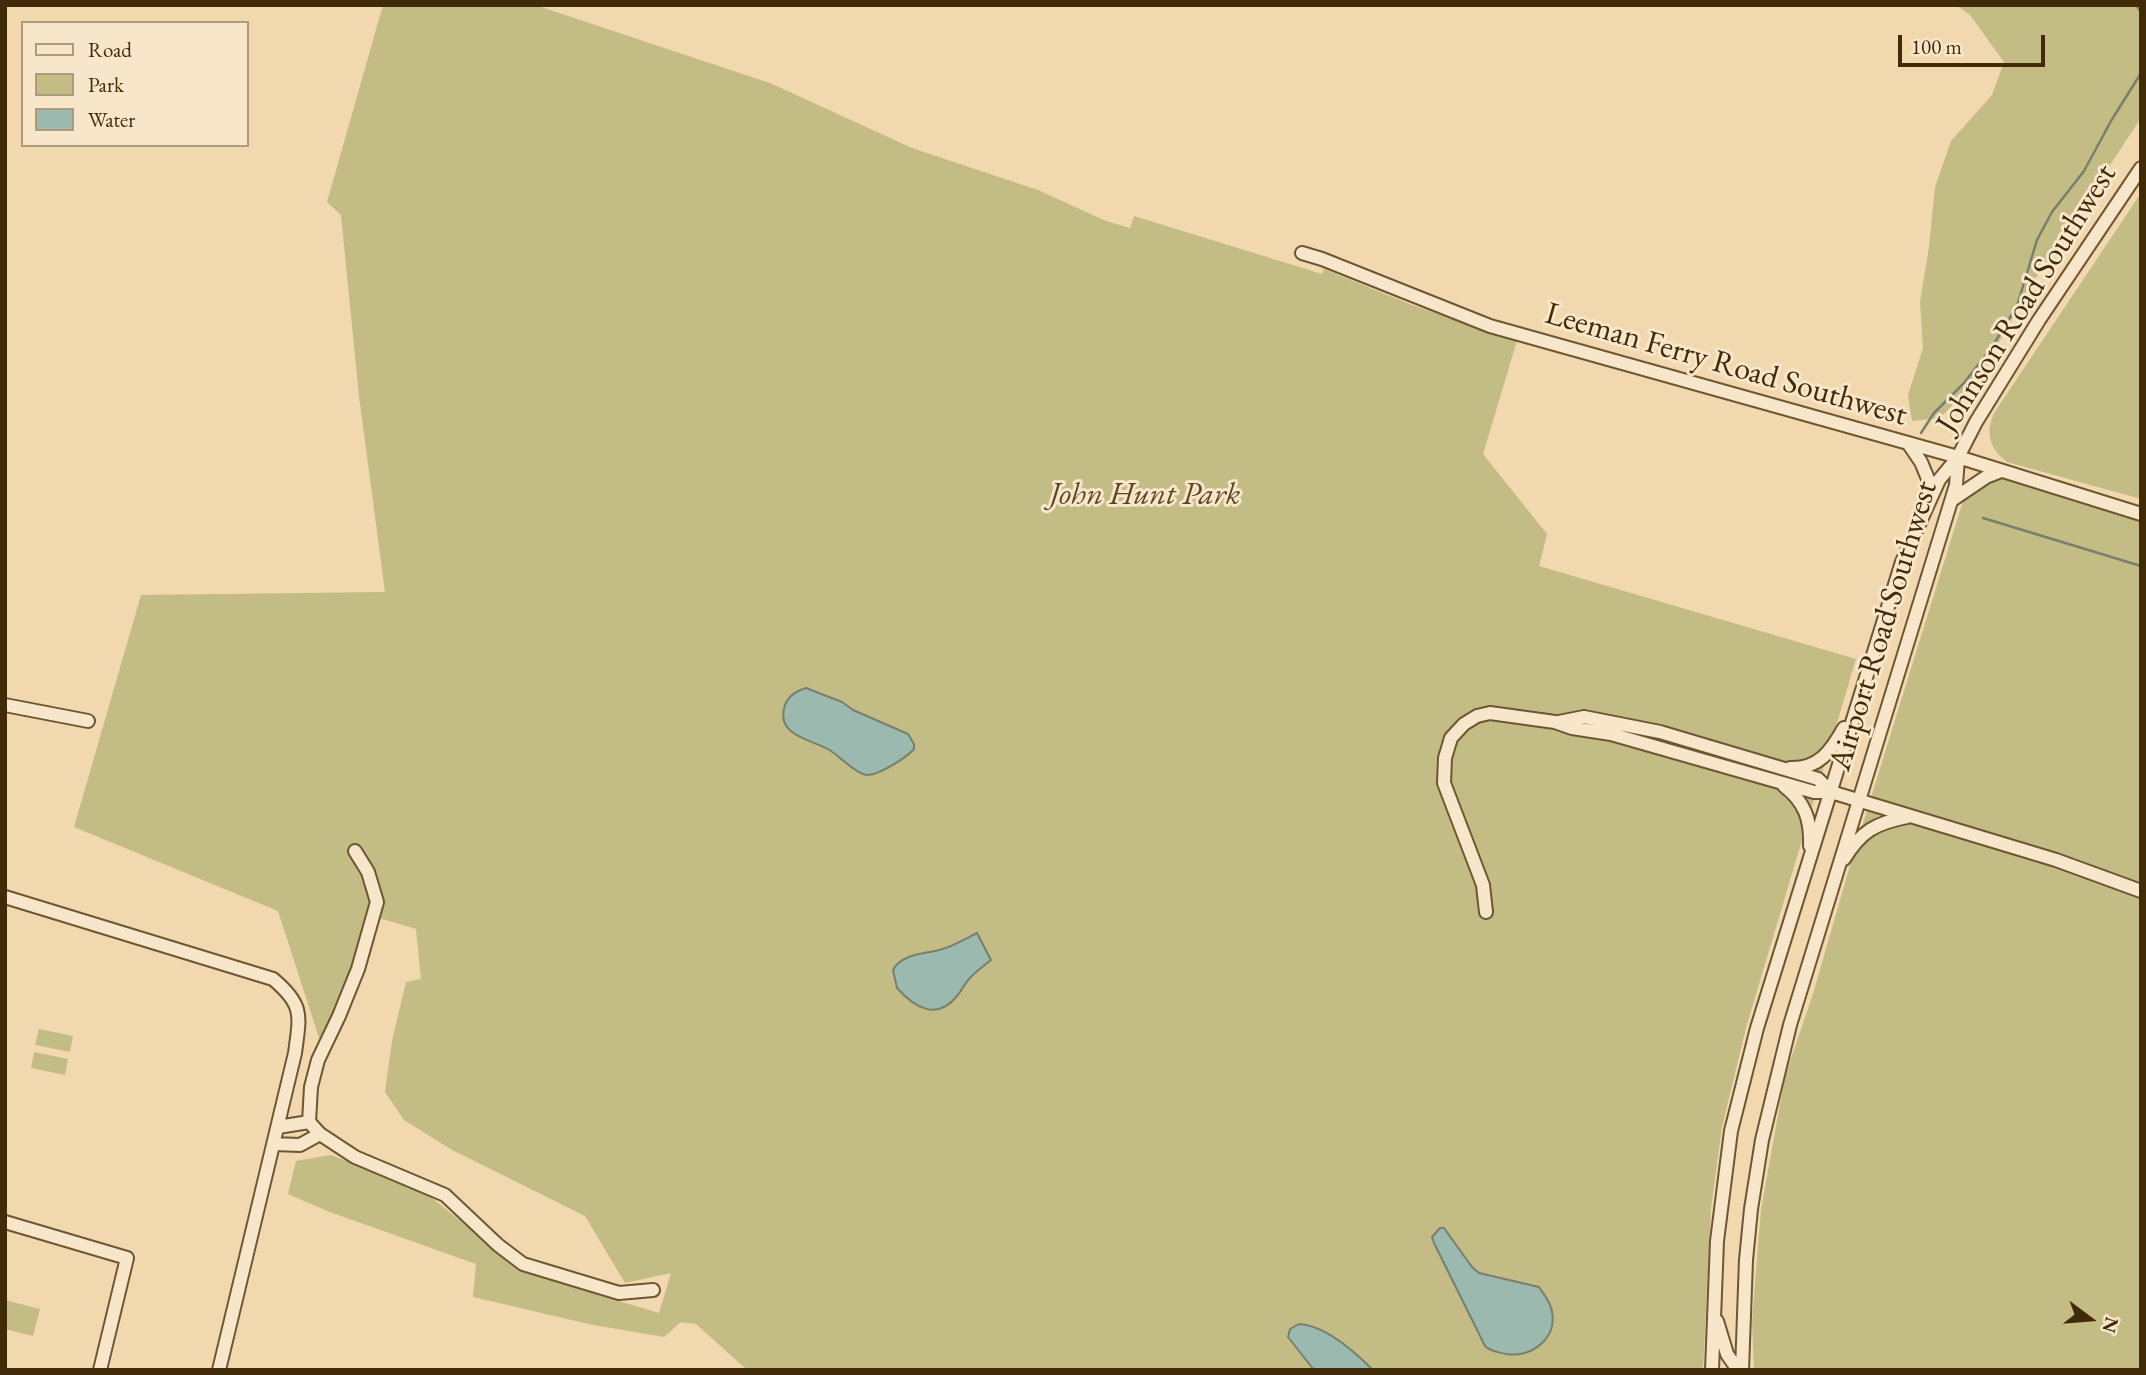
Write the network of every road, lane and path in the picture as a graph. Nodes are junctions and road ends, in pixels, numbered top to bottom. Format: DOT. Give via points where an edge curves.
graph roads {
  1 [pos="2141,168"];
  2 [pos="1302,253"];
  3 [pos="1908,443"];
  4 [pos="1958,457"];
  5 [pos="2001,471"];
  6 [pos="1933,491"];
  7 [pos="1952,500"];
  8 [pos="2141,514"];
  9 [pos="5,705"];
  10 [pos="1854,709"];
  11 [pos="88,722"];
  12 [pos="1555,722"];
  13 [pos="1782,768"];
  14 [pos="1778,782"];
  15 [pos="1831,792"];
  16 [pos="1858,800"];
  17 [pos="1910,817"];
  18 [pos="355,851"];
  19 [pos="1808,864"];
  20 [pos="1836,871"];
  21 [pos="2141,891"];
  22 [pos="5,897"];
  23 [pos="1486,912"];
  24 [pos="309,1122"];
  25 [pos="278,1126"];
  26 [pos="320,1134"];
  27 [pos="274,1144"];
  28 [pos="5,1222"];
  29 [pos="653,1290"];
  30 [pos="1714,1304"];
  31 [pos="100,1370"];
  32 [pos="219,1370"];
  33 [pos="1712,1370"];
  34 [pos="1740,1370"];
  1 -- 4 [label="street, Johnson Road Southwest" via="2039,320"];
  2 -- 3 [label="street, Leeman Ferry Road Southwest" via="1490,326"];
  3 -- 4 [label="street, Leeman Ferry Road Southwest"];
  3 -- 6 [label="street"];
  4 -- 5 [label="street, Leeman Ferry Road Southwest"];
  4 -- 6 [label="street, Airport Road Southwest"];
  4 -- 7 [label="street, Airport Road Southwest"];
  5 -- 7 [label="street"];
  5 -- 8 [label="street, Leeman Ferry Road Southwest"];
  6 -- 10 [label="street, Airport Road Southwest" via="1902,562"];
  7 -- 16 [label="street, Airport Road Southwest"];
  9 -- 11 [label="street"];
  10 -- 13 [label="street" via="1822,759 1797,769"];
  10 -- 15 [label="street, Airport Road Southwest"];
  12 -- 13 [label="street" via="1584,717 1660,732"];
  12 -- 14 [label="street"];
  12 -- 23 [label="street" via="1490,713 1464,724 1451,738 1444,783 1483,885"];
  13 -- 15 [label="street" via="1818,779"];
  14 -- 15 [label="street"];
  14 -- 19 [label="street" via="1805,810 1810,824"];
  15 -- 16 [label="street"];
  15 -- 19 [label="street, Airport Road Southwest"];
  16 -- 17 [label="street"];
  16 -- 20 [label="street, Airport Road Southwest"];
  17 -- 20 [label="street" via="1876,825 1860,836"];
  17 -- 21 [label="street" via="2056,860"];
  18 -- 24 [label="street" via="368,872 377,902 358,969 317,1060"];
  19 -- 30 [label="street, Airport Road Southwest" via="1757,1028 1731,1131"];
  20 -- 34 [label="street, Airport Road Southwest" via="1790,1025 1762,1140 1746,1259"];
  22 -- 25 [label="street" via="273,979 292,995 300,1019"];
  24 -- 25 [label="street"];
  24 -- 26 [label="street"];
  25 -- 27 [label="street"];
  26 -- 27 [label="street" via="300,1146"];
  26 -- 29 [label="street" via="355,1157 444,1195 523,1264 619,1293"];
  27 -- 32 [label="street"];
  28 -- 31 [label="street" via="127,1258"];
  30 -- 33 [label="street, Airport Road Southwest"];
  30 -- 34 [label="street" via="1721,1340"];
}
